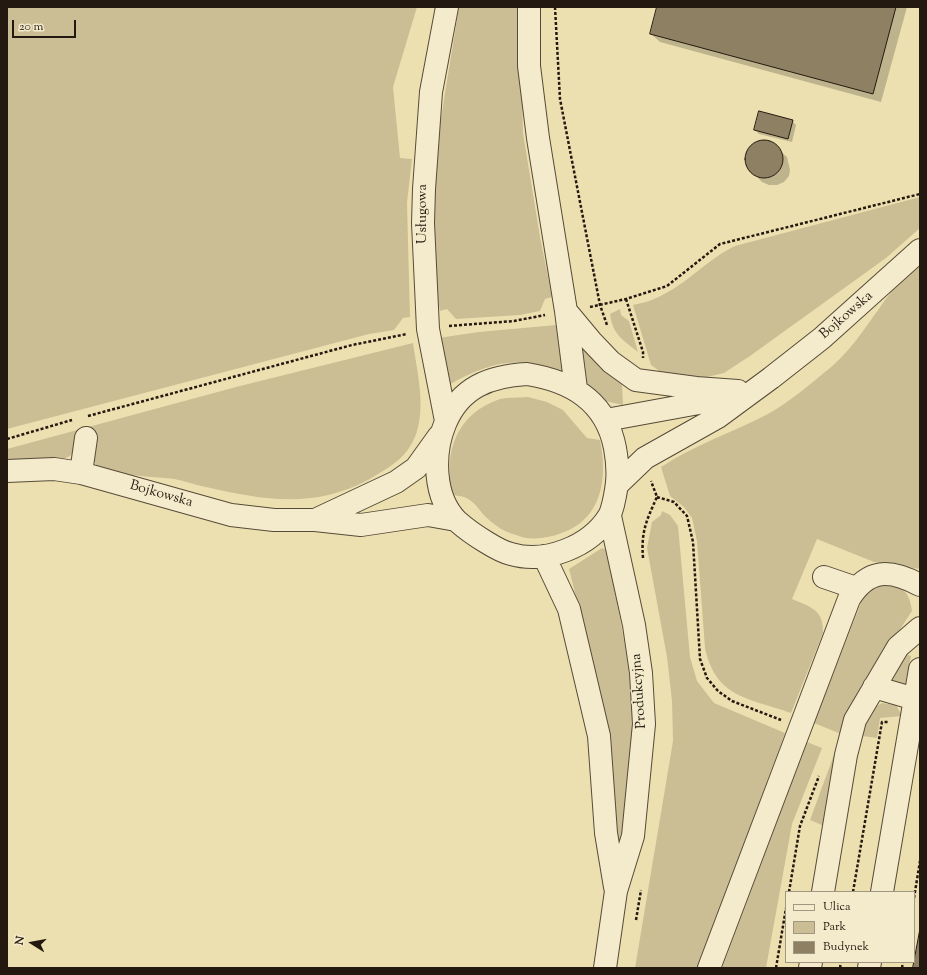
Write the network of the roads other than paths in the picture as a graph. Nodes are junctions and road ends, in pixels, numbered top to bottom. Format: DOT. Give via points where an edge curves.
graph roads {
  1 [pos="447,7"];
  2 [pos="529,7"];
  3 [pos="920,250"];
  4 [pos="566,311"];
  5 [pos="771,378"];
  6 [pos="576,390"];
  7 [pos="738,391"];
  8 [pos="606,420"];
  9 [pos="444,427"];
  10 [pos="82,428"];
  11 [pos="7,470"];
  12 [pos="81,473"];
  13 [pos="619,483"];
  14 [pos="610,516"];
  15 [pos="315,520"];
  16 [pos="456,520"];
  17 [pos="544,556"];
  18 [pos="824,577"];
  19 [pos="920,585"];
  20 [pos="856,588"];
  21 [pos="920,631"];
  22 [pos="920,669"];
  23 [pos="874,687"];
  24 [pos="915,699"];
  25 [pos="616,890"];
  26 [pos="822,891"];
  27 [pos="882,891"];
  28 [pos="605,968"];
  29 [pos="709,968"];
  1 -- 9 [label="street, Usługowa" via="431,92 423,223 428,329"];
  2 -- 4 [label="street" via="529,66"];
  3 -- 5 [label="street, Bojkowska" via="828,333"];
  4 -- 6 [label="street"];
  4 -- 7 [label="street" via="611,362 636,380"];
  5 -- 7 [label="street, Bojkowska"];
  5 -- 13 [label="street, Bojkowska" via="718,417 645,458"];
  6 -- 8 [label="street, Bojkowska"];
  6 -- 9 [label="street, Bojkowska" via="550,378 527,374 504,375 480,383 460,400"];
  7 -- 8 [label="street, Bojkowska" via="710,401"];
  8 -- 13 [label="street" via="613,438"];
  9 -- 15 [label="street, Bojkowska" via="416,468 396,482"];
  9 -- 16 [label="street" via="436,455 437,478 444,500"];
  10 -- 12 [label="street"];
  11 -- 12 [label="street, Bojkowska" via="54,469"];
  12 -- 15 [label="street, Bojkowska" via="232,515 274,520"];
  13 -- 14 [label="street"];
  14 -- 17 [label="street" via="582,543 565,551"];
  14 -- 25 [label="street, Produkcyjna" via="634,625 644,724 633,836"];
  15 -- 16 [label="street, Bojkowska" via="361,525 428,515"];
  16 -- 17 [label="street" via="477,537 511,554"];
  17 -- 25 [label="street, Produkcyjna" via="570,609 599,736 606,833"];
  18 -- 20 [label="street"];
  19 -- 20 [label="street" via="895,575 883,574 868,578"];
  20 -- 29 [label="street" via="849,599"];
  21 -- 23 [label="street" via="898,647"];
  22 -- 24 [label="street"];
  23 -- 24 [label="street"];
  23 -- 26 [label="street" via="855,720 849,739"];
  24 -- 27 [label="street"];
  25 -- 28 [label="street, Produkcyjna"];
}
